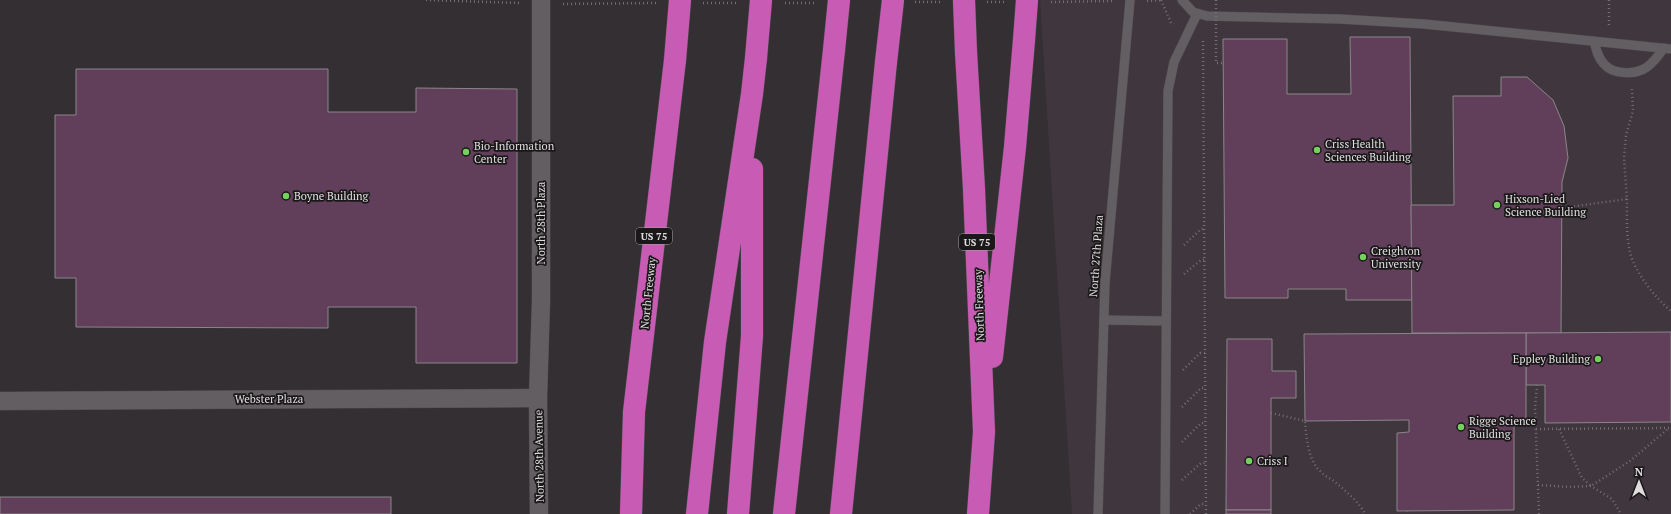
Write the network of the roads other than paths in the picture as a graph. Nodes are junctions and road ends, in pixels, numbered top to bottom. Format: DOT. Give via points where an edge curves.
graph roads {
  1 [pos="1182,0"];
  2 [pos="752,1"];
  3 [pos="830,1"];
  4 [pos="901,1"];
  5 [pos="964,1"];
  6 [pos="1027,1"];
  7 [pos="1130,1"];
  8 [pos="541,2"];
  9 [pos="680,2"];
  10 [pos="1197,14"];
  11 [pos="1594,41"];
  12 [pos="1667,49"];
  13 [pos="752,94"];
  14 [pos="1104,320"];
  15 [pos="1166,321"];
  16 [pos="538,398"];
  17 [pos="0,401"];
  18 [pos="634,412"];
  19 [pos="984,432"];
  20 [pos="539,514"];
  21 [pos="618,514"];
  22 [pos="631,514"];
  23 [pos="697,514"];
  24 [pos="738,514"];
  25 [pos="784,514"];
  26 [pos="841,514"];
  27 [pos="978,514"];
  28 [pos="1098,514"];
  29 [pos="1165,514"];
  1 -- 10 [label="lane"];
  2 -- 13 [label="highway, bridge" via="756,58"];
  3 -- 25 [label="highway, bridge" via="834,50"];
  4 -- 26 [label="highway, bridge" via="886,62"];
  5 -- 19 [label="highway, North Freeway / US 75, bridge"];
  6 -- 19 [label="highway, bridge" via="1015,148"];
  7 -- 14 [label="lane, North 27th Plaza" via="1105,283"];
  8 -- 16 [label="street, North 28th Plaza" via="541,301"];
  9 -- 18 [label="highway, North Freeway / US 75, bridge"];
  10 -- 11 [label="lane" via="1424,24"];
  10 -- 15 [label="lane" via="1174,62 1168,91"];
  11 -- 12 [label="lane"];
  11 -- 12 [label="lane" via="1597,54 1604,65 1615,71 1631,73 1646,68"];
  13 -- 23 [label="highway" via="715,342"];
  13 -- 24 [label="highway" via="752,336"];
  14 -- 15 [label="lane"];
  14 -- 28 [label="lane, North 27th Plaza"];
  15 -- 29 [label="lane"];
  16 -- 17 [label="street, Webster Plaza"];
  16 -- 20 [label="street, North 28th Avenue"];
  18 -- 21 [label="highway"];
  18 -- 22 [label="highway, North Freeway / US 75"];
  19 -- 27 [label="highway, North Freeway / US 75"];
}
